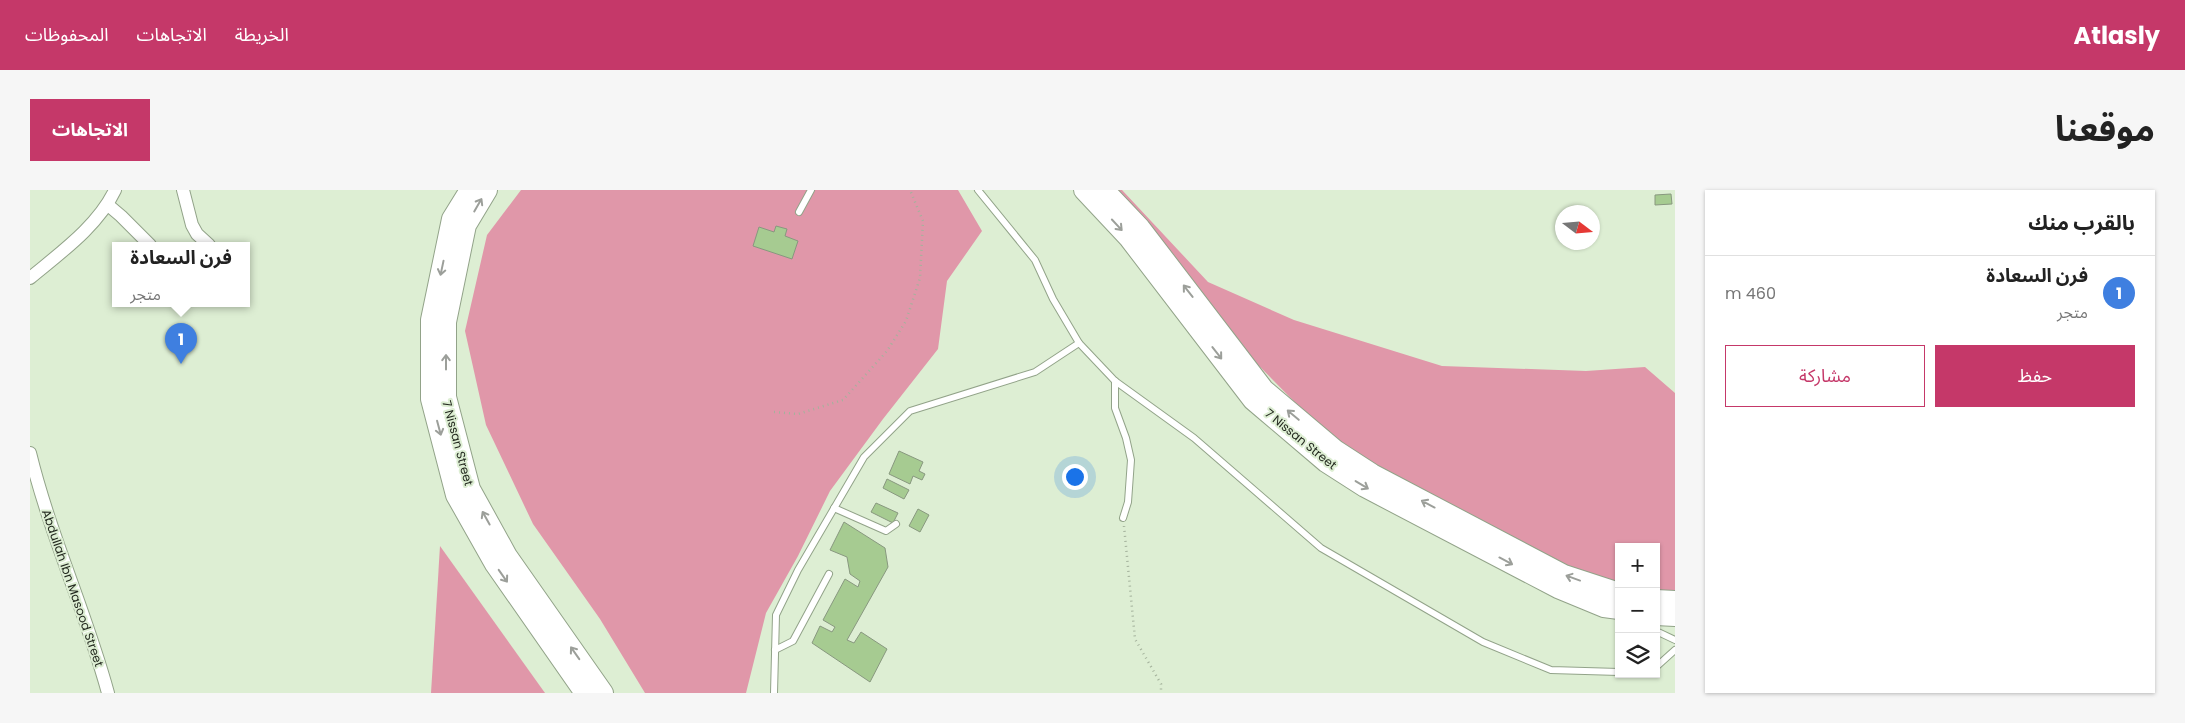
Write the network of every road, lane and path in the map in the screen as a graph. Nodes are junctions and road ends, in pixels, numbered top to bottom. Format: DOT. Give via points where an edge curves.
graph roads {
  1 [pos="115,190"];
  2 [pos="183,190"];
  3 [pos="470,190"];
  4 [pos="487,190"];
  5 [pos="810,190"];
  6 [pos="910,190"];
  7 [pos="978,190"];
  8 [pos="1084,190"];
  9 [pos="1104,190"];
  10 [pos="108,205"];
  11 [pos="800,212"];
  12 [pos="147,242"];
  13 [pos="206,242"];
  14 [pos="30,278"];
  15 [pos="1079,343"];
  16 [pos="1115,381"];
  17 [pos="774,412"];
  18 [pos="30,453"];
  19 [pos="834,508"];
  20 [pos="1123,518"];
  21 [pos="896,524"];
  22 [pos="829,574"];
  23 [pos="1615,592"];
  24 [pos="1660,600"];
  25 [pos="1675,601"];
  26 [pos="1614,610"];
  27 [pos="1660,615"];
  28 [pos="1675,616"];
  29 [pos="1660,633"];
  30 [pos="1675,640"];
  31 [pos="775,650"];
  32 [pos="1675,650"];
  33 [pos="1660,663"];
  34 [pos="1615,672"];
  35 [pos="108,693"];
  36 [pos="585,693"];
  37 [pos="603,693"];
  38 [pos="774,693"];
  39 [pos="1162,693"];
  1 -- 10 [label="street"];
  2 -- 13 [label="street" via="192,225"];
  3 -- 36 [label="main road, 7 Nissan Street, one-way" via="452,220 431,320 431,399 456,495 495,564"];
  37 -- 4 [label="main road, 7 Nissan Street, one-way" via="507,556 470,490 446,397 446,322 466,225"];
  5 -- 11 [label="lane"];
  6 -- 17 [label="path" via="923,220 920,278 906,321 887,351 843,400 798,414"];
  7 -- 15 [label="lane" via="1036,260 1053,300"];
  8 -- 26 [label="main road, 7 Nissan Street, one-way" via="1129,238 1254,400 1326,462 1365,487 1550,584"];
  23 -- 9 [label="main road, 7 Nissan Street, one-way" via="1564,575 1372,474 1335,450 1264,390 1140,228"];
  10 -- 12 [label="street"];
  10 -- 14 [label="street" via="50,264"];
  15 -- 16 [label="lane"];
  15 -- 19 [label="lane" via="1035,372 910,411 864,457"];
  16 -- 20 [label="lane" via="1115,408 1131,460 1128,502"];
  16 -- 34 [label="lane" via="1194,438 1321,548 1483,642 1552,670"];
  18 -- 35 [label="street, Abdullah Ibn Masood Street"];
  19 -- 21 [label="lane" via="886,531"];
  19 -- 31 [label="lane" via="776,615"];
  20 -- 39 [label="path" via="1136,640 1161,684"];
  22 -- 31 [label="lane" via="793,641"];
  24 -- 25 [label="main road"];
  27 -- 28 [label="main road"];
  29 -- 30 [label="lane"];
  31 -- 38 [label="lane"];
  32 -- 33 [label="lane"];
}
